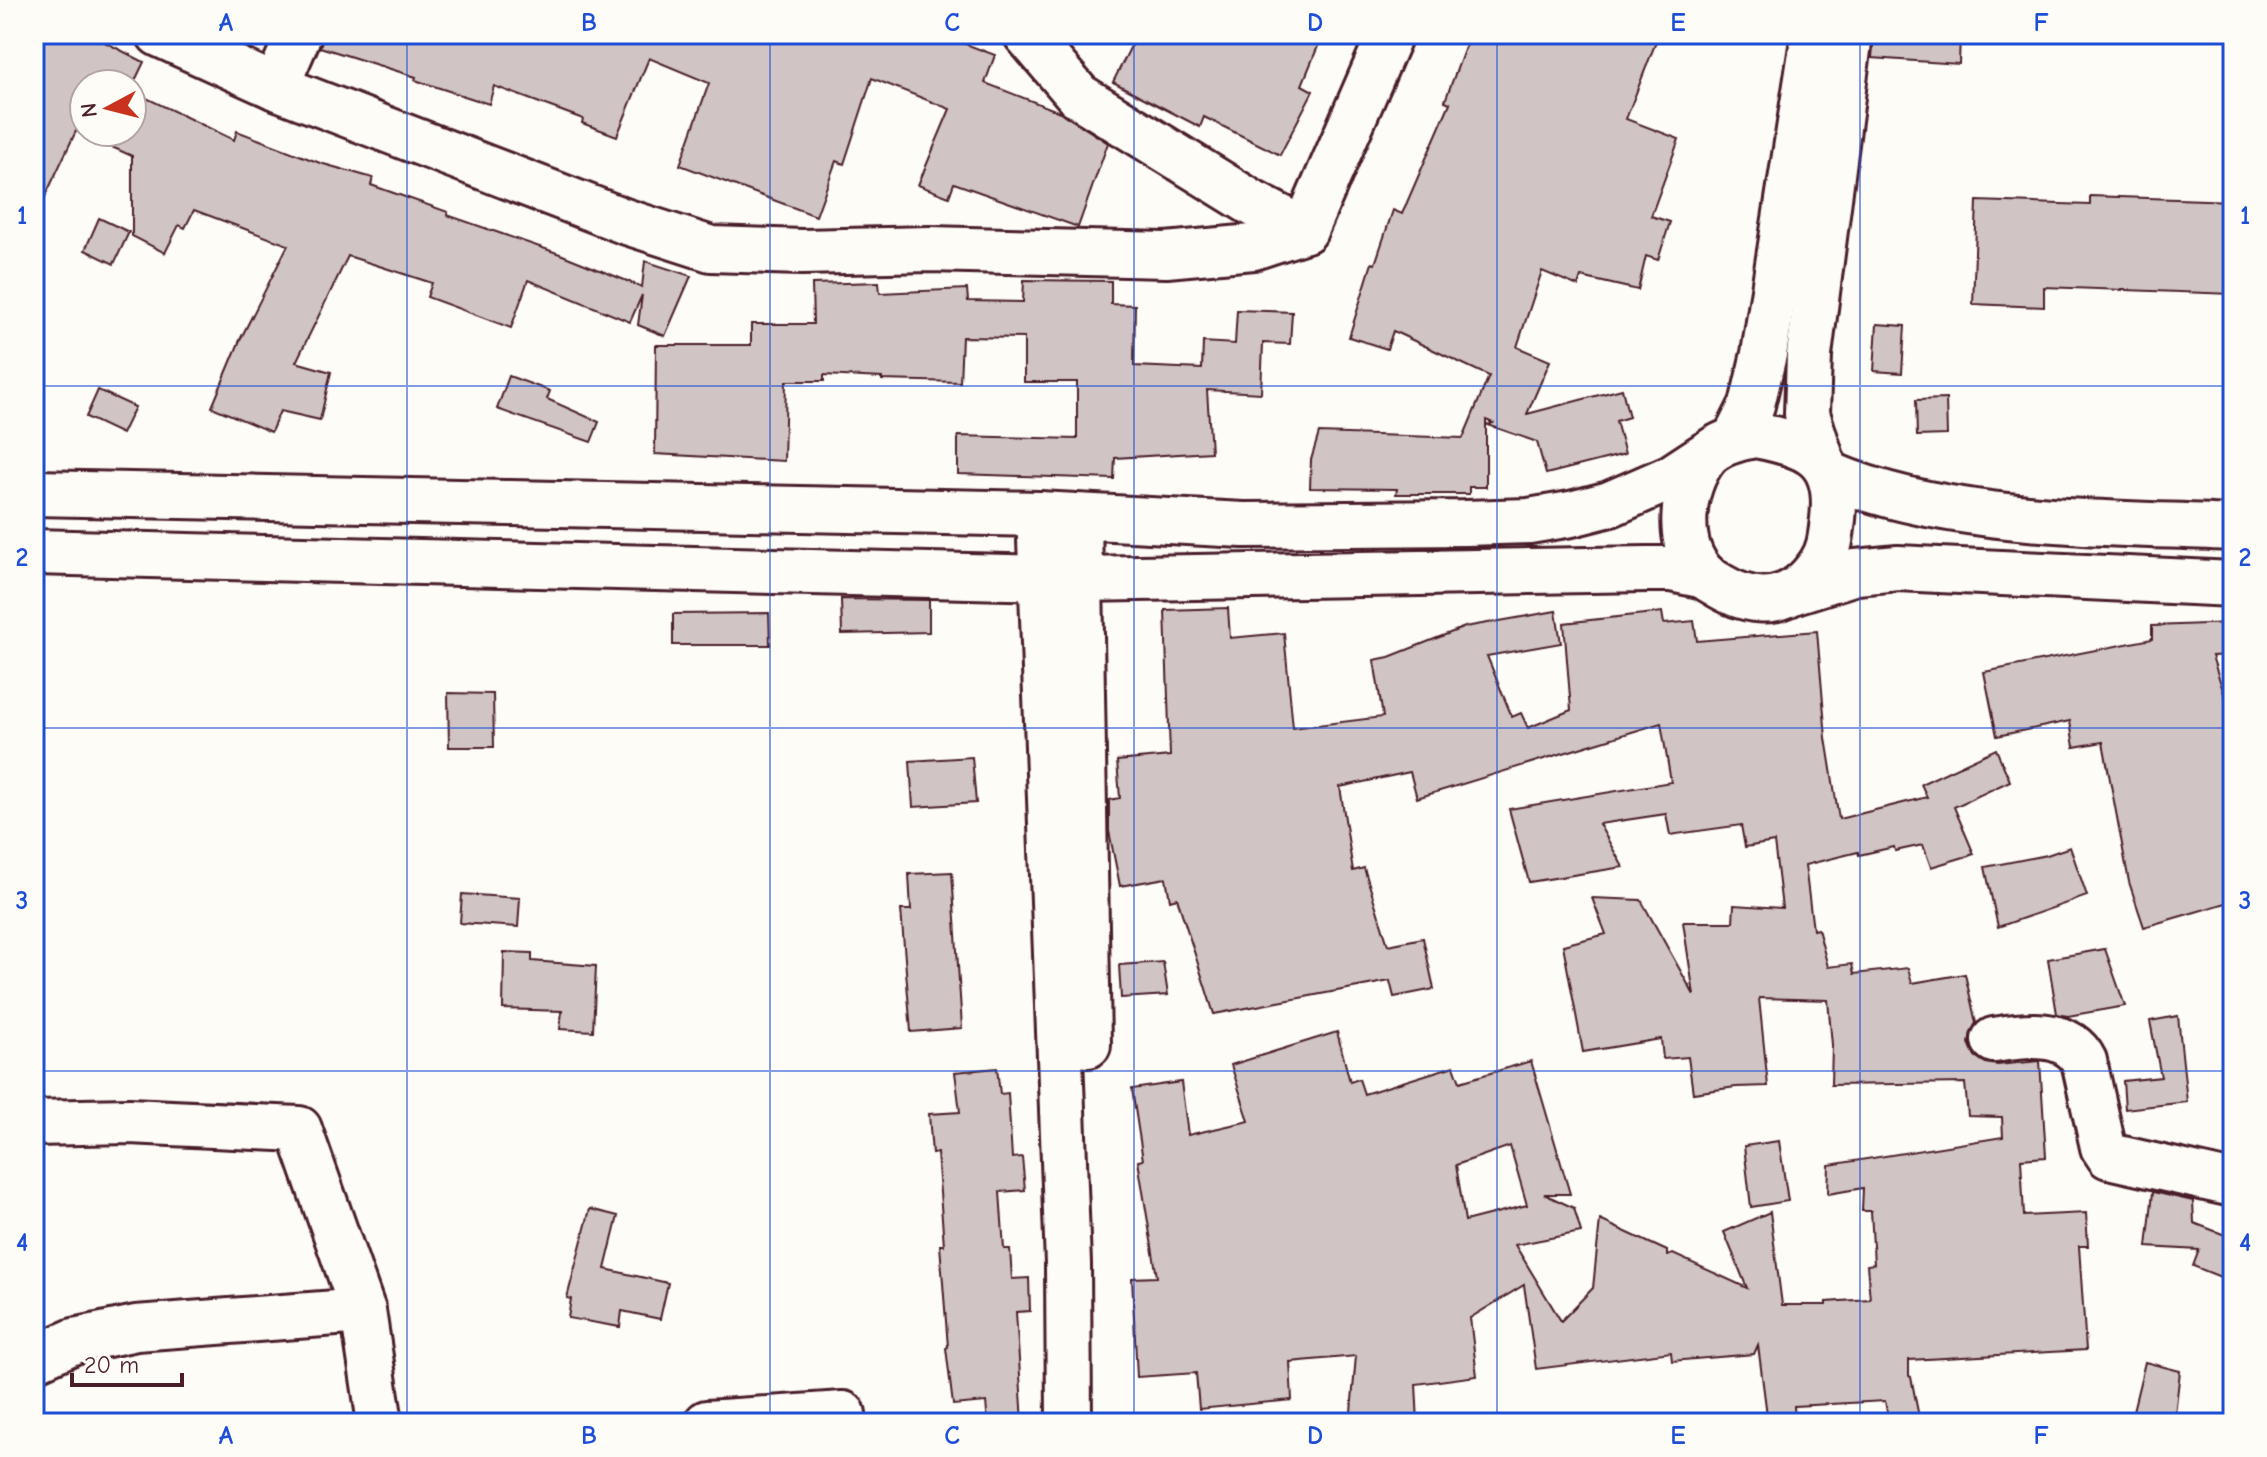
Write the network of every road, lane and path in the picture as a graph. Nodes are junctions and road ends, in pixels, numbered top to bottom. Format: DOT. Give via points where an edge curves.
graph roads {
  1 [pos="159,34"];
  2 [pos="299,34"];
  3 [pos="1026,34"];
  4 [pos="1390,34"];
  5 [pos="1814,34"];
  6 [pos="1850,34"];
  7 [pos="276,87"];
  8 [pos="1305,230"];
  9 [pos="1721,447"];
  10 [pos="1826,467"];
  11 [pos="34,493"];
  12 [pos="1059,516"];
  13 [pos="2233,528"];
  14 [pos="34,552"];
  15 [pos="1705,576"];
  16 [pos="1061,578"];
  17 [pos="2233,584"];
  18 [pos="1792,592"];
  19 [pos="1994,1040"];
  20 [pos="34,1123"];
  21 [pos="2233,1184"];
  22 [pos="363,1311"];
  23 [pos="34,1359"];
  24 [pos="843,1414"];
  25 [pos="380,1423"];
  26 [pos="707,1423"];
  27 [pos="1069,1423"];
  28 [pos="1098,1423"];
  1 -- 7 [label="street"];
  2 -- 7 [label="street"];
  3 -- 8 [label="street" via="1079,96"];
  4 -- 8 [label="street"];
  5 -- 9 [label="street" via="1764,354 1752,405"];
  6 -- 10 [label="street" via="1809,355 1807,414"];
  7 -- 8 [label="street" via="624,221 711,249 1166,255 1253,247"];
  9 -- 10 [label="street" via="1755,435 1794,443"];
  9 -- 12 [label="street" via="1672,477 1610,504 1529,521 1243,525"];
  9 -- 15 [label="street" via="1689,486 1684,526 1689,550"];
  10 -- 13 [label="street" via="1858,487 1935,505 2005,515"];
  10 -- 18 [label="street" via="1835,503 1828,555"];
  11 -- 12 [label="street"];
  12 -- 16 [label="street"];
  14 -- 16 [label="street"];
  15 -- 16 [label="street" via="1648,569"];
  15 -- 18 [label="street" via="1752,599 1775,601"];
  16 -- 27 [label="street"];
  16 -- 28 [label="street" via="1084,890"];
  17 -- 18 [label="street" via="1898,568 1856,572"];
  19 -- 21 [label="street" via="2057,1037 2079,1051 2109,1156"];
  20 -- 22 [label="street" via="129,1121 299,1129"];
  22 -- 23 [label="street" via="136,1328 74,1341"];
  22 -- 25 [label="street"];
  24 -- 26 [label="street"];
}
